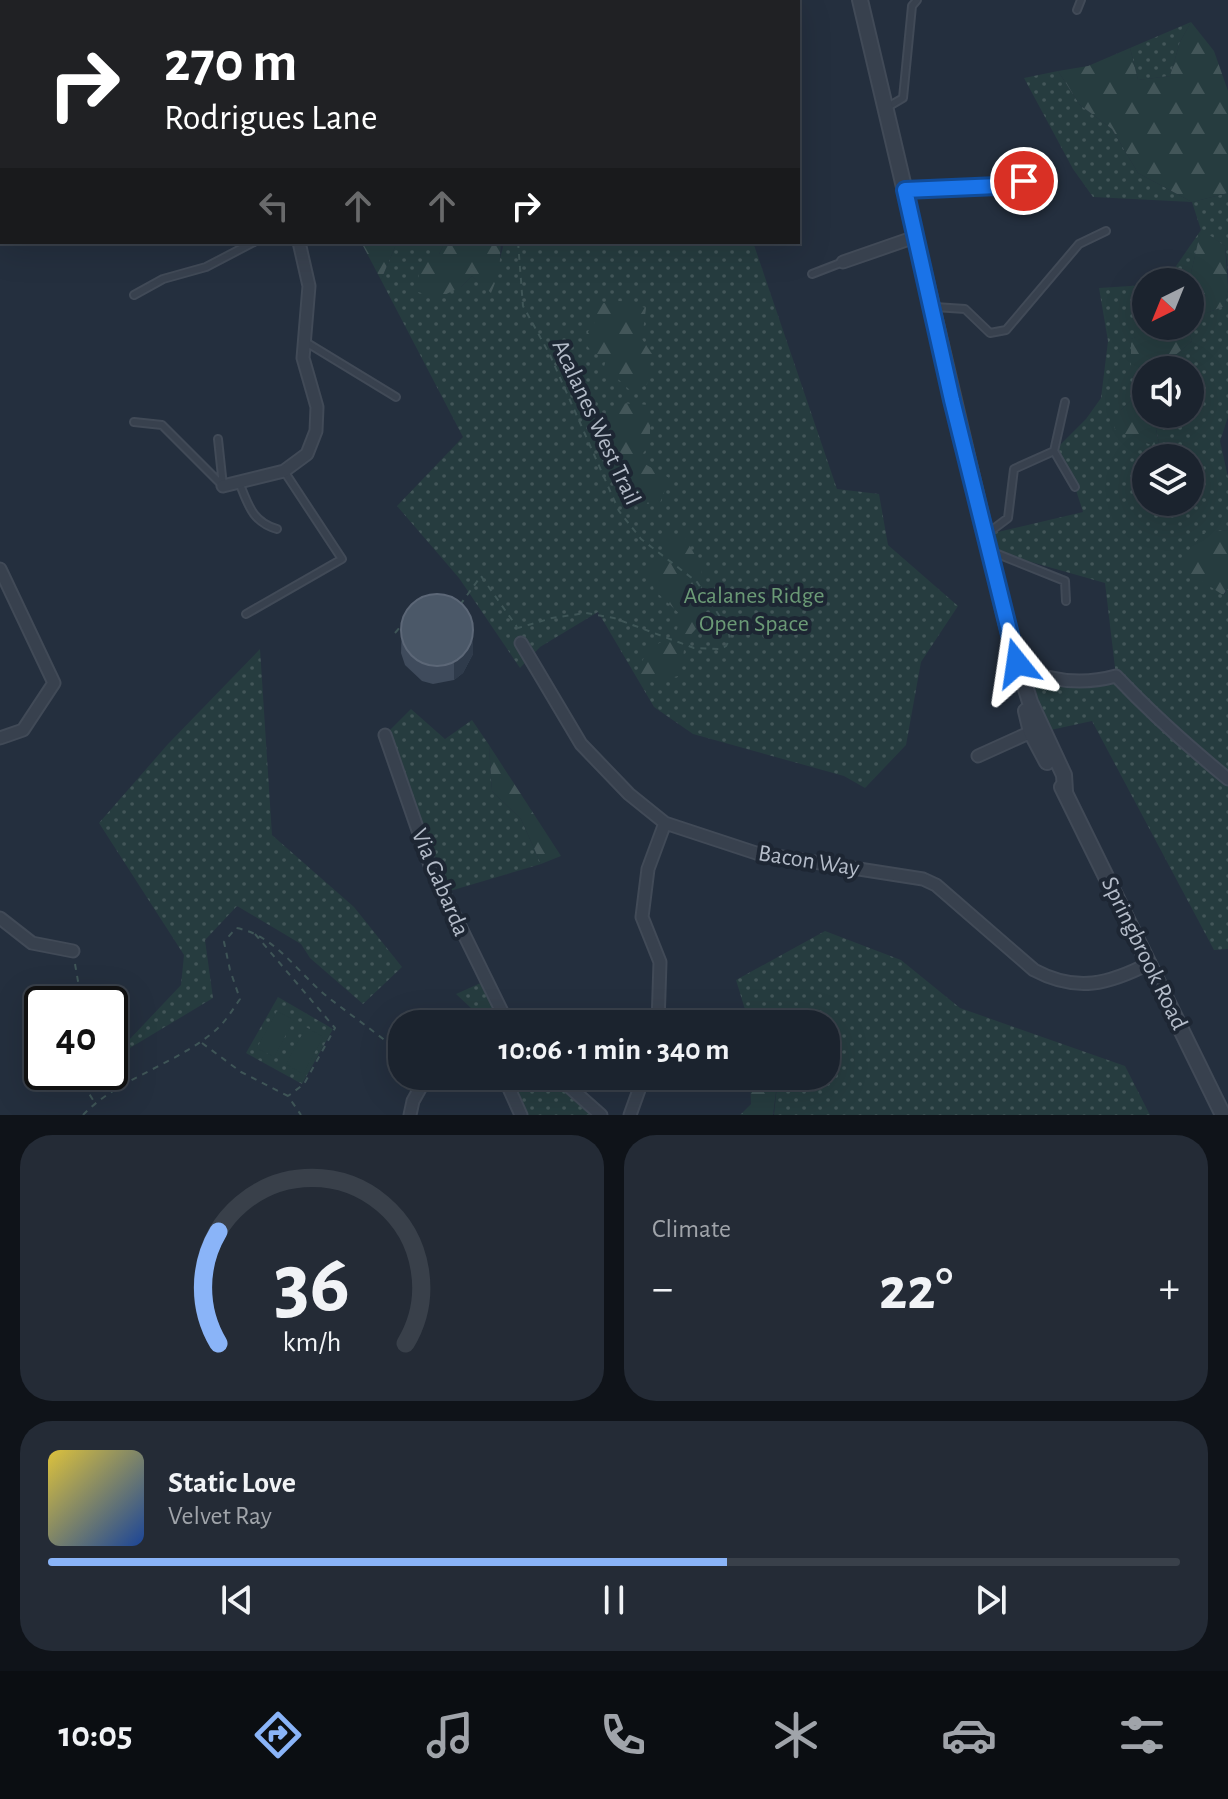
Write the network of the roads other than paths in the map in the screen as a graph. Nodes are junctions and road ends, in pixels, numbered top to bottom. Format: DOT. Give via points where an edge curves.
graph roads {
  1 [pos="860,0"];
  2 [pos="917,0"];
  3 [pos="1081,0"];
  4 [pos="1077,10"];
  5 [pos="886,108"];
  6 [pos="1046,172"];
  7 [pos="905,190"];
  8 [pos="1106,231"];
  9 [pos="915,237"];
  10 [pos="250,244"];
  11 [pos="299,244"];
  12 [pos="843,262"];
  13 [pos="812,274"];
  14 [pos="134,295"];
  15 [pos="931,306"];
  16 [pos="304,341"];
  17 [pos="396,397"];
  18 [pos="1065,402"];
  19 [pos="134,422"];
  20 [pos="218,439"];
  21 [pos="1054,451"];
  22 [pos="284,471"];
  23 [pos="239,482"];
  24 [pos="223,486"];
  25 [pos="1075,487"];
  26 [pos="277,529"];
  27 [pos="985,535"];
  28 [pos="989,550"];
  29 [pos="0,569"];
  30 [pos="1066,601"];
  31 [pos="246,614"];
  32 [pos="521,643"];
  33 [pos="1018,667"];
  34 [pos="1024,687"];
  35 [pos="1031,732"];
  36 [pos="385,735"];
  37 [pos="0,738"];
  38 [pos="978,756"];
  39 [pos="1228,779"];
  40 [pos="1065,791"];
  41 [pos="665,823"];
  42 [pos="0,918"];
  43 [pos="73,951"];
  44 [pos="1150,963"];
  45 [pos="501,1010"];
  46 [pos="658,1010"];
  47 [pos="419,1090"];
  48 [pos="510,1090"];
  49 [pos="573,1090"];
  50 [pos="639,1090"];
  51 [pos="410,1115"];
  52 [pos="521,1115"];
  53 [pos="601,1115"];
  54 [pos="630,1115"];
  55 [pos="1223,1115"];
  1 -- 5 [label="street, Springbrook Road"];
  2 -- 5 [label="lane" via="912,6 903,98"];
  3 -- 4 [label="lane"];
  5 -- 7 [label="street, Springbrook Road"];
  6 -- 7 [label="street" via="1013,185"];
  7 -- 9 [label="street, Springbrook Road"];
  8 -- 15 [label="lane" via="1079,244 1006,330 990,333 965,309"];
  9 -- 12 [label="street"];
  9 -- 15 [label="street, Springbrook Road"];
  10 -- 14 [label="lane"];
  11 -- 16 [label="street" via="309,286"];
  12 -- 13 [label="lane"];
  15 -- 27 [label="street, Springbrook Road"];
  16 -- 17 [label="lane"];
  16 -- 22 [label="street" via="303,358 317,407 316,431 307,454"];
  18 -- 21 [label="lane"];
  19 -- 24 [label="lane" via="162,425"];
  20 -- 24 [label="lane"];
  21 -- 25 [label="lane"];
  21 -- 27 [label="lane" via="1014,469 1008,518"];
  22 -- 23 [label="street"];
  22 -- 31 [label="lane" via="342,559"];
  23 -- 24 [label="street"];
  23 -- 26 [label="lane" via="251,511 263,525"];
  27 -- 28 [label="street, Springbrook Road"];
  28 -- 30 [label="lane" via="1065,581"];
  28 -- 33 [label="street, Springbrook Road"];
  29 -- 37 [label="street" via="54,683 23,730"];
  32 -- 41 [label="street, Bacon Way" via="581,744"];
  33 -- 34 [label="street, Springbrook Road"];
  33 -- 39 [label="street" via="1041,677 1072,680 1116,676"];
  34 -- 35 [label="street, Springbrook Road"];
  34 -- 40 [label="street, Springbrook Road" via="1064,775"];
  35 -- 38 [label="street"];
  35 -- 40 [label="street, Springbrook Road"];
  36 -- 45 [label="street, Via Gabarda" via="430,865"];
  40 -- 44 [label="street, Springbrook Road"];
  41 -- 44 [label="street, Bacon Way" via="756,853 923,879 1049,978 1091,984 1121,978"];
  41 -- 46 [label="street" via="648,869 642,917 660,962"];
  42 -- 43 [label="street" via="32,943"];
  44 -- 55 [label="street, Springbrook Road"];
  47 -- 51 [label="street"];
  48 -- 52 [label="street"];
  49 -- 53 [label="street"];
  50 -- 54 [label="street"];
}
